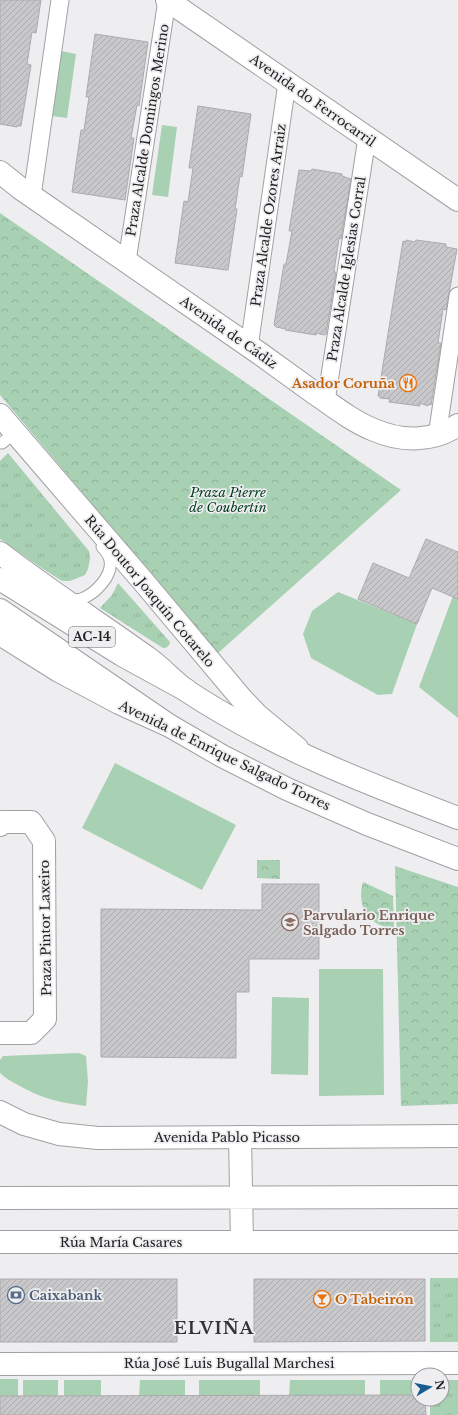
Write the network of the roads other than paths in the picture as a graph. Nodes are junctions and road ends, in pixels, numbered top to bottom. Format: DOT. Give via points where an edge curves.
graph roads {
  1 [pos="60,0"];
  2 [pos="167,0"];
  3 [pos="287,83"];
  4 [pos="367,138"];
  5 [pos="4,177"];
  6 [pos="32,196"];
  7 [pos="458,200"];
  8 [pos="127,261"];
  9 [pos="458,296"];
  10 [pos="249,346"];
  11 [pos="326,401"];
  12 [pos="0,415"];
  13 [pos="458,425"];
  14 [pos="436,436"];
  15 [pos="12,437"];
  16 [pos="0,553"];
  17 [pos="0,578"];
  18 [pos="65,600"];
  19 [pos="0,610"];
  20 [pos="0,634"];
  21 [pos="186,690"];
  22 [pos="170,726"];
  23 [pos="309,757"];
  24 [pos="458,818"];
  25 [pos="0,825"];
  26 [pos="458,859"];
  27 [pos="0,1033"];
  28 [pos="0,1112"];
  29 [pos="240,1137"];
  30 [pos="454,1137"];
  31 [pos="241,1197"];
  32 [pos="458,1197"];
  33 [pos="0,1198"];
  34 [pos="0,1242"];
  35 [pos="242,1242"];
  36 [pos="458,1242"];
  37 [pos="458,1363"];
  38 [pos="0,1364"];
  1 -- 6 [label="street"];
  2 -- 3 [label="main road, Avenida do Ferrocarril"];
  2 -- 8 [label="street, Praza Alcalde Domingos Merino"];
  3 -- 4 [label="main road, Avenida do Ferrocarril"];
  3 -- 10 [label="street, Praza Alcalde Ozores Arraiz"];
  4 -- 7 [label="main road, Avenida do Ferrocarril"];
  4 -- 11 [label="street, Praza Alcalde Iglesias Corral"];
  5 -- 6 [label="main road, Avenida de Cádiz"];
  6 -- 8 [label="main road, Avenida de Cádiz"];
  8 -- 10 [label="main road, Avenida de Cádiz"];
  9 -- 14 [label="street"];
  10 -- 11 [label="main road, Avenida de Cádiz"];
  11 -- 14 [label="main road, Avenida de Cádiz" via="358,423 375,431 404,438"];
  12 -- 15 [label="main road, Rúa Doutor Joaquín Cotarelo"];
  13 -- 14 [label="main road, Avenida de Cádiz"];
  15 -- 18 [label="lane" via="37,472 104,549 110,560 110,568 103,583 92,594 80,599"];
  15 -- 23 [label="main road, Rúa Doutor Joaquín Cotarelo" via="241,698 257,715"];
  16 -- 18 [label="main road"];
  17 -- 21 [label="main road, AC-14" via="122,655"];
  18 -- 21 [label="main road" via="161,668"];
  19 -- 22 [label="main road, AC-14"];
  20 -- 22 [label="main road, Avenida de Enrique Salgado Torres" via="119,703"];
  21 -- 23 [label="main road" via="258,732"];
  22 -- 26 [label="main road, Avenida de Enrique Salgado Torres" via="287,789 367,824"];
  23 -- 24 [label="main road"];
  25 -- 27 [label="main road, Praza Pintor Laxeiro" via="2,822 31,822 44,841 45,1019 31,1033"];
  28 -- 29 [label="main road, Avenida Pablo Picasso" via="24,1124 59,1134 98,1138"];
  29 -- 30 [label="main road, Avenida Pablo Picasso"];
  29 -- 31 [label="main road"];
  31 -- 32 [label="main road"];
  31 -- 33 [label="main road"];
  31 -- 35 [label="main road"];
  34 -- 35 [label="main road, Rúa María Casares"];
  35 -- 36 [label="main road, Rúa María Casares"];
  37 -- 38 [label="main road, Rúa José Luis Bugallal Marchesi"];
}
